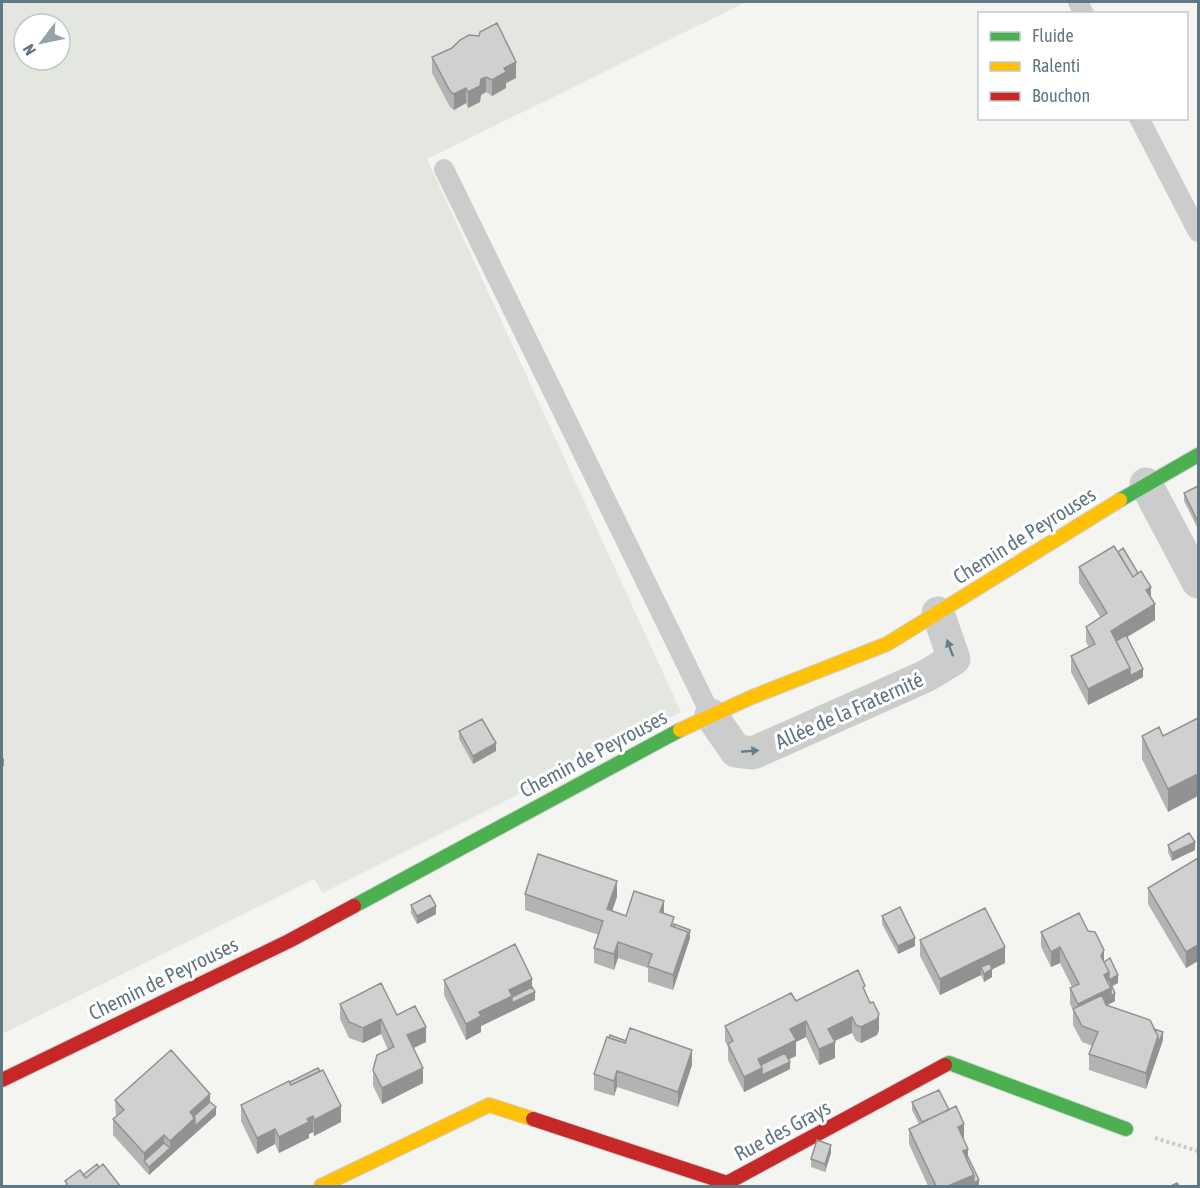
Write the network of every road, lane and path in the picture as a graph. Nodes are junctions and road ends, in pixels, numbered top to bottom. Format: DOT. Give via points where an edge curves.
graph roads {
  1 [pos="1140,120"];
  2 [pos="444,169"];
  3 [pos="1198,232"];
  4 [pos="1198,455"];
  5 [pos="1146,484"];
  6 [pos="1198,582"];
  7 [pos="938,613"];
  8 [pos="711,715"];
  9 [pos="2,1080"];
  10 [pos="1126,1129"];
  11 [pos="1198,1151"];
  12 [pos="321,1186"];
  1 -- 3 [label="lane"];
  2 -- 8 [label="lane"];
  4 -- 5 [label="street, Chemin de Peyrouses"];
  5 -- 6 [label="street"];
  5 -- 7 [label="street, Chemin de Peyrouses"];
  7 -- 8 [label="street, Chemin de Peyrouses" via="886,644"];
  8 -- 7 [label="street, Allée de la Fraternité, one-way" via="736,751 753,753 926,676 954,659"];
  8 -- 9 [label="street, Chemin de Peyrouses" via="289,941"];
  10 -- 11 [label="path"];
  10 -- 12 [label="street, Rue des Grays" via="949,1063 727,1183 489,1105"];
}
